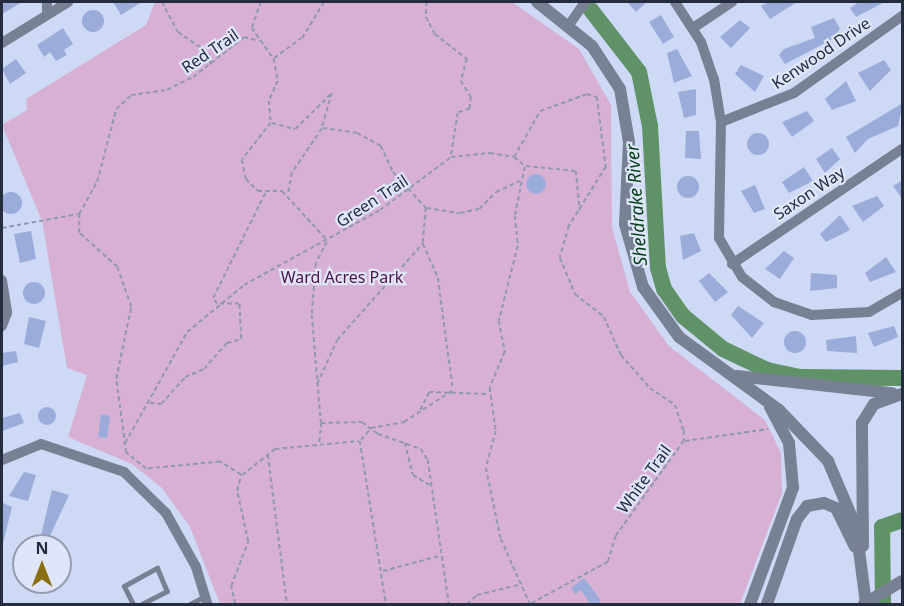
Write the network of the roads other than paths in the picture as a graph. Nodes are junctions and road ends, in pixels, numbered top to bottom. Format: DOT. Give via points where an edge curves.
graph roads {
  1 [pos="47,2"];
  2 [pos="68,2"];
  3 [pos="537,2"];
  4 [pos="585,2"];
  5 [pos="675,2"];
  6 [pos="732,2"];
  7 [pos="47,15"];
  8 [pos="903,15"];
  9 [pos="569,25"];
  10 [pos="693,28"];
  11 [pos="2,43"];
  12 [pos="721,122"];
  13 [pos="903,149"];
  14 [pos="732,264"];
  15 [pos="2,280"];
  16 [pos="903,293"];
  17 [pos="2,326"];
  18 [pos="730,375"];
  19 [pos="902,394"];
  20 [pos="767,401"];
  21 [pos="2,460"];
  22 [pos="861,562"];
  23 [pos="903,581"];
  24 [pos="206,600"];
  25 [pos="133,604"];
  26 [pos="142,604"];
  27 [pos="190,604"];
  28 [pos="750,604"];
  29 [pos="767,604"];
  30 [pos="865,604"];
  1 -- 7 [label="street"];
  2 -- 7 [label="street"];
  3 -- 9 [label="street"];
  4 -- 9 [label="street"];
  5 -- 10 [label="street"];
  6 -- 10 [label="street"];
  7 -- 11 [label="street"];
  8 -- 12 [label="street, Kenwood Drive" via="794,93"];
  9 -- 18 [label="street" via="611,69 623,101 629,142 625,224 643,287 679,337"];
  10 -- 12 [label="street" via="710,63"];
  12 -- 14 [label="street" via="719,238"];
  13 -- 14 [label="street, Saxon Way"];
  14 -- 16 [label="street" via="757,292 812,315 868,312"];
  15 -- 17 [label="street" via="7,313"];
  18 -- 19 [label="street" via="780,385"];
  18 -- 20 [label="street"];
  19 -- 22 [label="street" via="874,404 862,423 867,512"];
  20 -- 22 [label="street" via="811,440 836,473 854,520"];
  20 -- 28 [label="street" via="789,443 793,488"];
  21 -- 24 [label="street" via="41,444 124,472 166,513 187,547"];
  22 -- 29 [label="street" via="836,508 813,503 797,519"];
  22 -- 30 [label="street"];
  23 -- 30 [label="street"];
  24 -- 27 [label="lane"];
  25 -- 26 [label="lane" via="124,586 157,568 167,591"];
}
